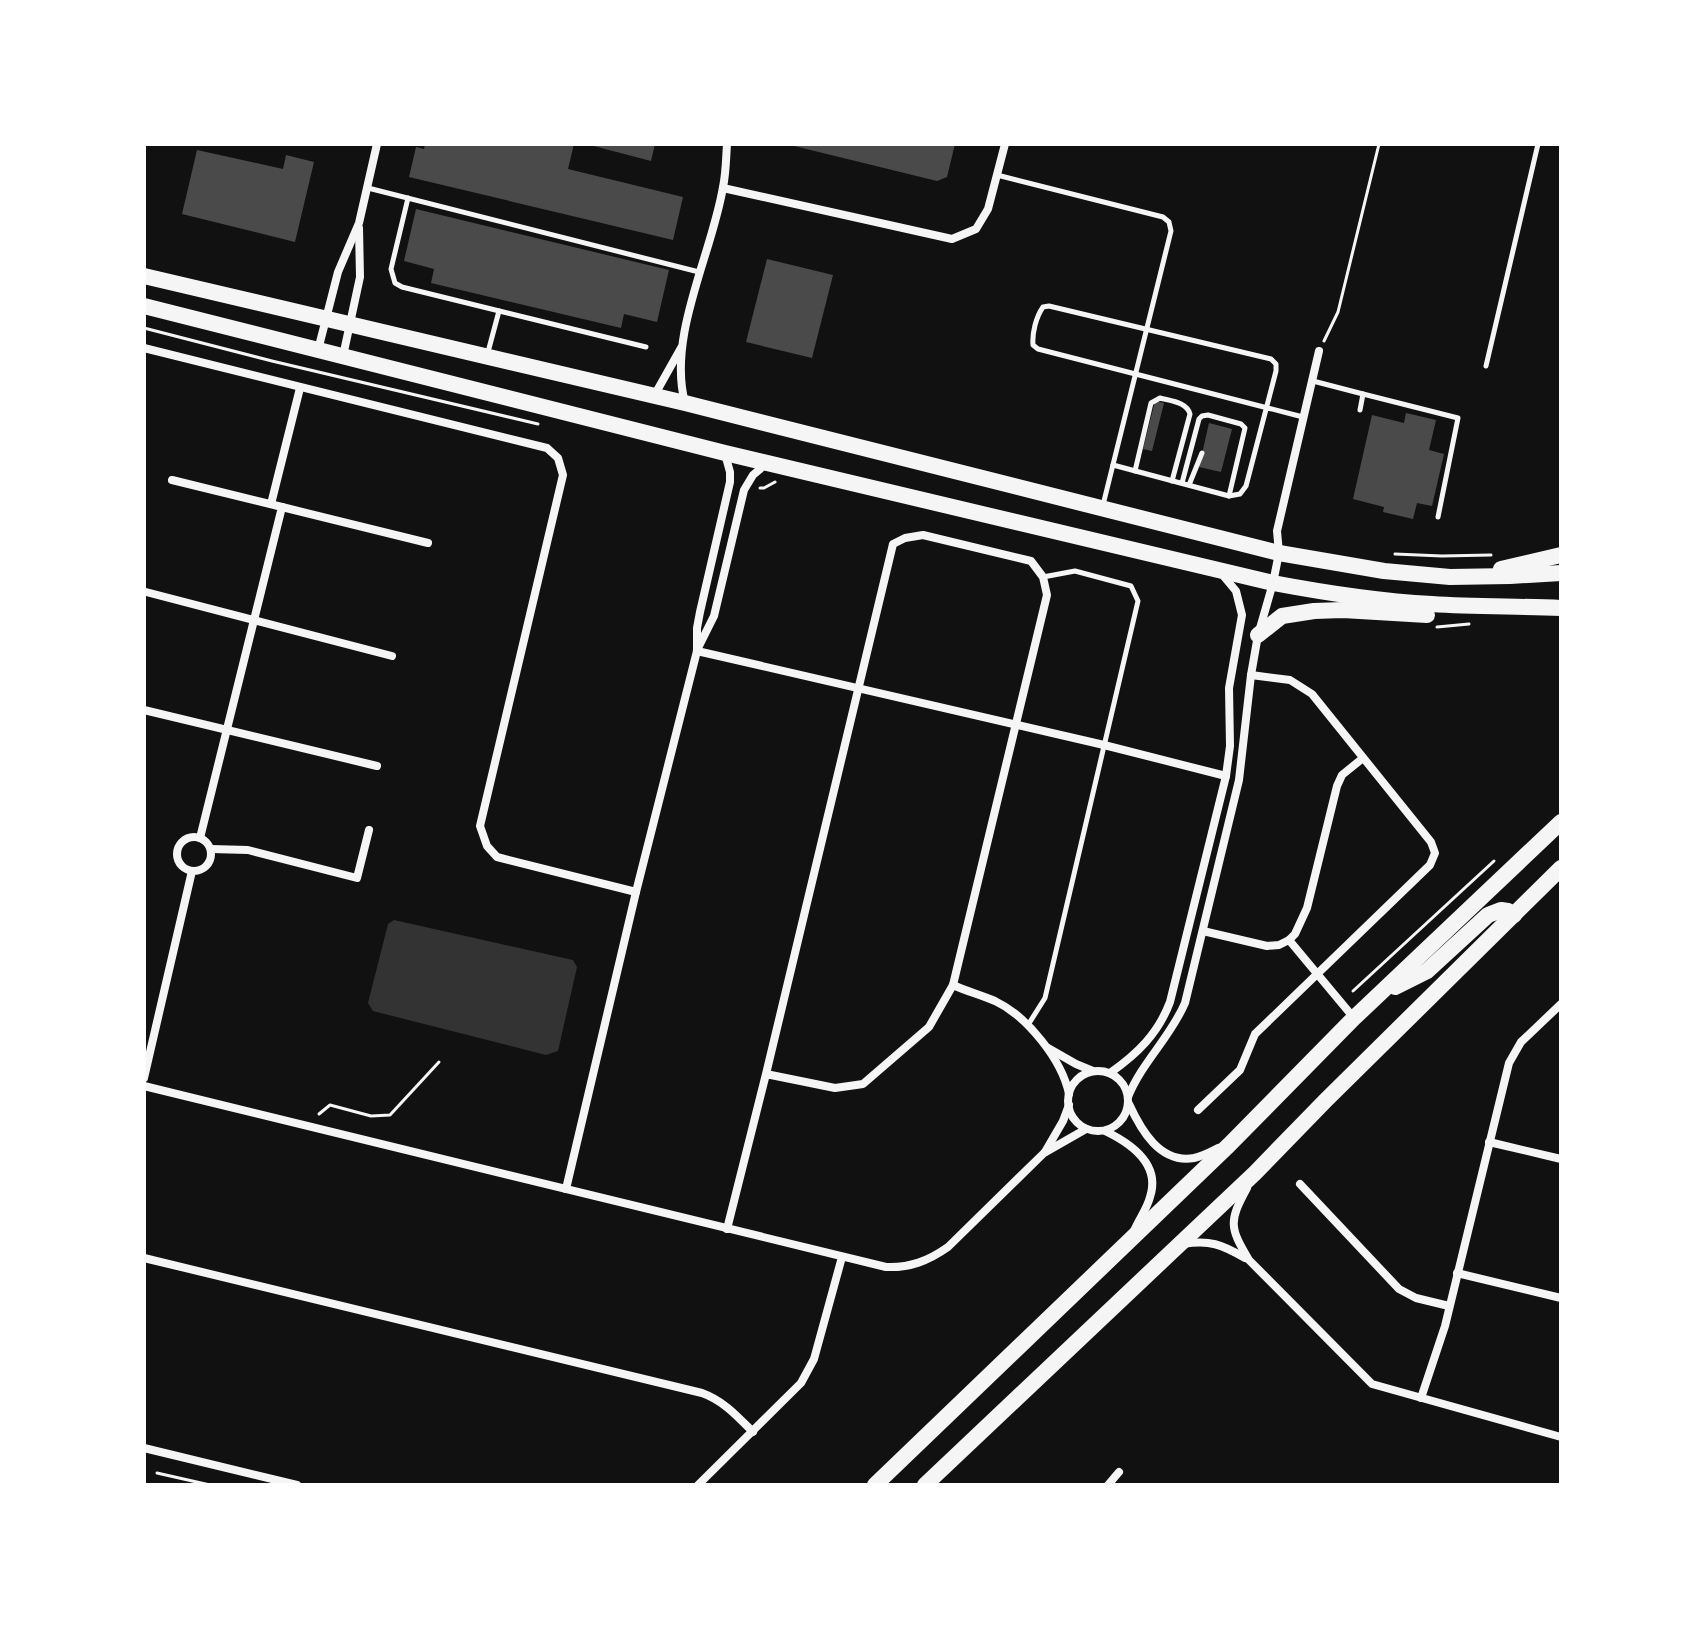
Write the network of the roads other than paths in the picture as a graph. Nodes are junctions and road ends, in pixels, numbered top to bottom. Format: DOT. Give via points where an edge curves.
graph roads {
  1 [pos="377,144"];
  2 [pos="727,144"];
  3 [pos="1005,144"];
  4 [pos="1538,144"];
  5 [pos="996,175"];
  6 [pos="367,187"];
  7 [pos="723,188"];
  8 [pos="408,198"];
  9 [pos="359,223"];
  10 [pos="701,273"];
  11 [pos="144,276"];
  12 [pos="144,306"];
  13 [pos="499,311"];
  14 [pos="325,318"];
  15 [pos="349,324"];
  16 [pos="1147,329"];
  17 [pos="646,347"];
  18 [pos="681,347"];
  19 [pos="144,348"];
  20 [pos="318,350"];
  21 [pos="1319,351"];
  22 [pos="343,356"];
  23 [pos="487,357"];
  24 [pos="1486,366"];
  25 [pos="1135,374"];
  26 [pos="1312,381"];
  27 [pos="300,388"];
  28 [pos="1363,394"];
  29 [pos="654,396"];
  30 [pos="685,403"];
  31 [pos="1267,407"];
  32 [pos="1360,410"];
  33 [pos="1303,417"];
  34 [pos="725,453"];
  35 [pos="1202,453"];
  36 [pos="767,463"];
  37 [pos="1113,465"];
  38 [pos="1135,471"];
  39 [pos="172,480"];
  40 [pos="1172,481"];
  41 [pos="1186,484"];
  42 [pos="1229,496"];
  43 [pos="271,504"];
  44 [pos="282,507"];
  45 [pos="1101,509"];
  46 [pos="1438,517"];
  47 [pos="428,543"];
  48 [pos="1279,553"];
  49 [pos="1561,555"];
  50 [pos="1218,570"];
  51 [pos="1561,573"];
  52 [pos="1043,577"];
  53 [pos="1465,578"];
  54 [pos="1273,583"];
  55 [pos="146,592"];
  56 [pos="1471,606"];
  57 [pos="1561,608"];
  58 [pos="254,620"];
  59 [pos="1258,635"];
  60 [pos="697,651"];
  61 [pos="392,656"];
  62 [pos="1251,675"];
  63 [pos="859,687"];
  64 [pos="144,710"];
  65 [pos="1016,724"];
  66 [pos="226,730"];
  67 [pos="1104,745"];
  68 [pos="1363,758"];
  69 [pos="377,766"];
  70 [pos="1226,776"];
  71 [pos="1561,822"];
  72 [pos="369,830"];
  73 [pos="200,838"];
  74 [pos="211,849"];
  75 [pos="1561,868"];
  76 [pos="192,871"];
  77 [pos="636,892"];
  78 [pos="1514,915"];
  79 [pos="1203,931"];
  80 [pos="1289,940"];
  81 [pos="1316,975"];
  82 [pos="953,985"];
  83 [pos="1382,993"];
  84 [pos="1561,1004"];
  85 [pos="1553,1012"];
  86 [pos="1354,1018"];
  87 [pos="1561,1018"];
  88 [pos="1028,1025"];
  89 [pos="1048,1047"];
  90 [pos="1094,1071"];
  91 [pos="1110,1073"];
  92 [pos="766,1074"];
  93 [pos="144,1078"];
  94 [pos="144,1086"];
  95 [pos="1069,1095"];
  96 [pos="1128,1100"];
  97 [pos="1069,1105"];
  98 [pos="1198,1110"];
  99 [pos="1086,1129"];
  100 [pos="1105,1131"];
  101 [pos="1489,1142"];
  102 [pos="1229,1145"];
  103 [pos="1044,1153"];
  104 [pos="1561,1159"];
  105 [pos="1255,1173"];
  106 [pos="1300,1184"];
  107 [pos="566,1189"];
  108 [pos="727,1229"];
  109 [pos="1131,1239"];
  110 [pos="1179,1245"];
  111 [pos="842,1257"];
  112 [pos="144,1258"];
  113 [pos="1249,1260"];
  114 [pos="1457,1273"];
  115 [pos="1561,1298"];
  116 [pos="1449,1306"];
  117 [pos="1421,1398"];
  118 [pos="753,1432"];
  119 [pos="1561,1437"];
  120 [pos="144,1448"];
  121 [pos="946,1464"];
  122 [pos="1119,1472"];
  123 [pos="297,1485"];
  124 [pos="698,1485"];
  125 [pos="875,1485"];
  126 [pos="914,1485"];
  127 [pos="925,1485"];
  128 [pos="1108,1485"];
  1 -- 6 [label="street"];
  2 -- 7 [label="street"];
  3 -- 5 [label="street"];
  4 -- 24 [label="lane"];
  5 -- 7 [label="street" via="988,209 976,229 952,239"];
  5 -- 16 [label="lane" via="1169,222"];
  6 -- 8 [label="lane"];
  6 -- 9 [label="street"];
  7 -- 10 [label="street"];
  8 -- 10 [label="lane"];
  8 -- 13 [label="lane" via="391,269 395,283"];
  9 -- 14 [label="street"];
  9 -- 15 [label="street" via="360,277"];
  10 -- 18 [label="street"];
  11 -- 14 [label="main road"];
  12 -- 20 [label="main road"];
  13 -- 17 [label="lane"];
  13 -- 23 [label="lane"];
  14 -- 15 [label="main road"];
  14 -- 20 [label="street"];
  15 -- 22 [label="street"];
  15 -- 23 [label="main road"];
  16 -- 25 [label="lane"];
  16 -- 25 [label="lane" via="1049,306 1038,314 1033,345 1038,349"];
  16 -- 31 [label="lane" via="1271,359 1276,371"];
  18 -- 29 [label="street"];
  18 -- 30 [label="street"];
  19 -- 27 [label="street"];
  20 -- 22 [label="main road"];
  21 -- 26 [label="street"];
  22 -- 34 [label="main road"];
  23 -- 29 [label="main road"];
  25 -- 31 [label="lane"];
  25 -- 37 [label="lane"];
  26 -- 28 [label="lane"];
  26 -- 33 [label="street"];
  27 -- 43 [label="street"];
  27 -- 77 [label="street" via="547,448 558,458 563,475 480,826 497,857"];
  28 -- 32 [label="lane"];
  28 -- 46 [label="lane" via="1458,418"];
  29 -- 30 [label="main road"];
  30 -- 45 [label="main road"];
  31 -- 33 [label="lane"];
  31 -- 42 [label="lane" via="1246,486"];
  33 -- 48 [label="street" via="1277,531"];
  34 -- 36 [label="main road"];
  34 -- 60 [label="street" via="730,482 700,612"];
  35 -- 41 [label="lane"];
  36 -- 50 [label="main road"];
  36 -- 60 [label="street" via="744,490 714,616"];
  37 -- 38 [label="lane"];
  37 -- 45 [label="lane"];
  38 -- 40 [label="lane"];
  38 -- 40 [label="lane" via="1151,403 1160,398 1182,404 1190,414"];
  39 -- 43 [label="street"];
  40 -- 41 [label="lane"];
  41 -- 42 [label="lane"];
  41 -- 42 [label="lane" via="1199,419 1208,415 1241,424 1245,428"];
  43 -- 44 [label="street"];
  44 -- 47 [label="street"];
  44 -- 58 [label="street"];
  45 -- 48 [label="main road"];
  48 -- 53 [label="main road"];
  48 -- 54 [label="street"];
  49 -- 53 [label="main road"];
  50 -- 54 [label="main road"];
  50 -- 70 [label="street" via="1236,591 1242,615 1229,688"];
  51 -- 53 [label="main road"];
  52 -- 63 [label="street" via="1031,561 923,535 893,544"];
  52 -- 65 [label="street" via="1047,595"];
  52 -- 67 [label="lane" via="1075,571 1131,586 1138,601"];
  54 -- 56 [label="main road" via="1344,596"];
  54 -- 59 [label="street"];
  55 -- 58 [label="street"];
  56 -- 57 [label="main road"];
  56 -- 59 [label="main road" via="1439,615 1343,610 1291,614"];
  58 -- 61 [label="street"];
  58 -- 66 [label="street"];
  59 -- 62 [label="street"];
  60 -- 63 [label="street"];
  60 -- 77 [label="street"];
  62 -- 68 [label="street" via="1290,680 1312,694"];
  62 -- 79 [label="street" via="1239,780"];
  63 -- 65 [label="street"];
  63 -- 92 [label="street"];
  64 -- 66 [label="street"];
  65 -- 67 [label="street"];
  65 -- 82 [label="street"];
  66 -- 69 [label="street"];
  66 -- 73 [label="street"];
  67 -- 70 [label="street"];
  67 -- 88 [label="lane" via="1045,998"];
  68 -- 80 [label="street" via="1337,786 1307,908"];
  68 -- 81 [label="street" via="1435,853 1430,865"];
  70 -- 91 [label="street" via="1165,1016 1137,1052"];
  71 -- 83 [label="main road"];
  72 -- 74 [label="street" via="357,878 248,850"];
  73 -- 74 [label="street"];
  73 -- 76 [label="street" via="189,838 178,849 178,858"];
  74 -- 76 [label="street" via="206,867"];
  75 -- 78 [label="main road"];
  76 -- 93 [label="street"];
  77 -- 107 [label="street"];
  78 -- 83 [label="main road" via="1501,910 1488,915 1427,971"];
  78 -- 105 [label="main road"];
  79 -- 80 [label="street" via="1267,946"];
  79 -- 96 [label="street" via="1181,1012 1135,1079"];
  80 -- 81 [label="street"];
  81 -- 86 [label="street"];
  81 -- 98 [label="street" via="1255,1034 1240,1070"];
  82 -- 88 [label="street" via="998,1002"];
  82 -- 92 [label="street" via="929,1027 863,1084 835,1088"];
  83 -- 86 [label="main road"];
  84 -- 85 [label="street"];
  85 -- 87 [label="street"];
  85 -- 101 [label="street" via="1514,1051"];
  86 -- 102 [label="main road"];
  88 -- 89 [label="street"];
  89 -- 90 [label="street"];
  89 -- 95 [label="street"];
  90 -- 91 [label="street"];
  90 -- 95 [label="street" via="1078,1079"];
  91 -- 96 [label="street" via="1125,1087"];
  92 -- 108 [label="street"];
  94 -- 107 [label="street"];
  95 -- 97 [label="street"];
  96 -- 100 [label="street" via="1121,1121"];
  96 -- 102 [label="street" via="1144,1133 1170,1156 1192,1158"];
  97 -- 99 [label="street"];
  97 -- 103 [label="street"];
  99 -- 100 [label="street"];
  99 -- 103 [label="street"];
  100 -- 109 [label="street" via="1141,1155 1152,1175 1151,1196"];
  101 -- 104 [label="street"];
  101 -- 114 [label="street"];
  102 -- 109 [label="main road"];
  103 -- 111 [label="street" via="948,1247 926,1261 886,1267"];
  105 -- 110 [label="main road"];
  105 -- 113 [label="street" via="1233,1216 1238,1243"];
  106 -- 116 [label="street" via="1399,1289"];
  107 -- 108 [label="street"];
  108 -- 111 [label="street"];
  109 -- 125 [label="main road"];
  110 -- 113 [label="street" via="1208,1242"];
  110 -- 121 [label="main road"];
  111 -- 118 [label="street" via="808,1372"];
  112 -- 118 [label="street" via="702,1393 721,1401"];
  113 -- 117 [label="street" via="1372,1384"];
  114 -- 115 [label="street"];
  114 -- 116 [label="street"];
  116 -- 117 [label="street"];
  117 -- 119 [label="street"];
  118 -- 124 [label="street"];
  120 -- 123 [label="street"];
  121 -- 126 [label="main road"];
  121 -- 127 [label="main road"];
  122 -- 128 [label="street"];
}
